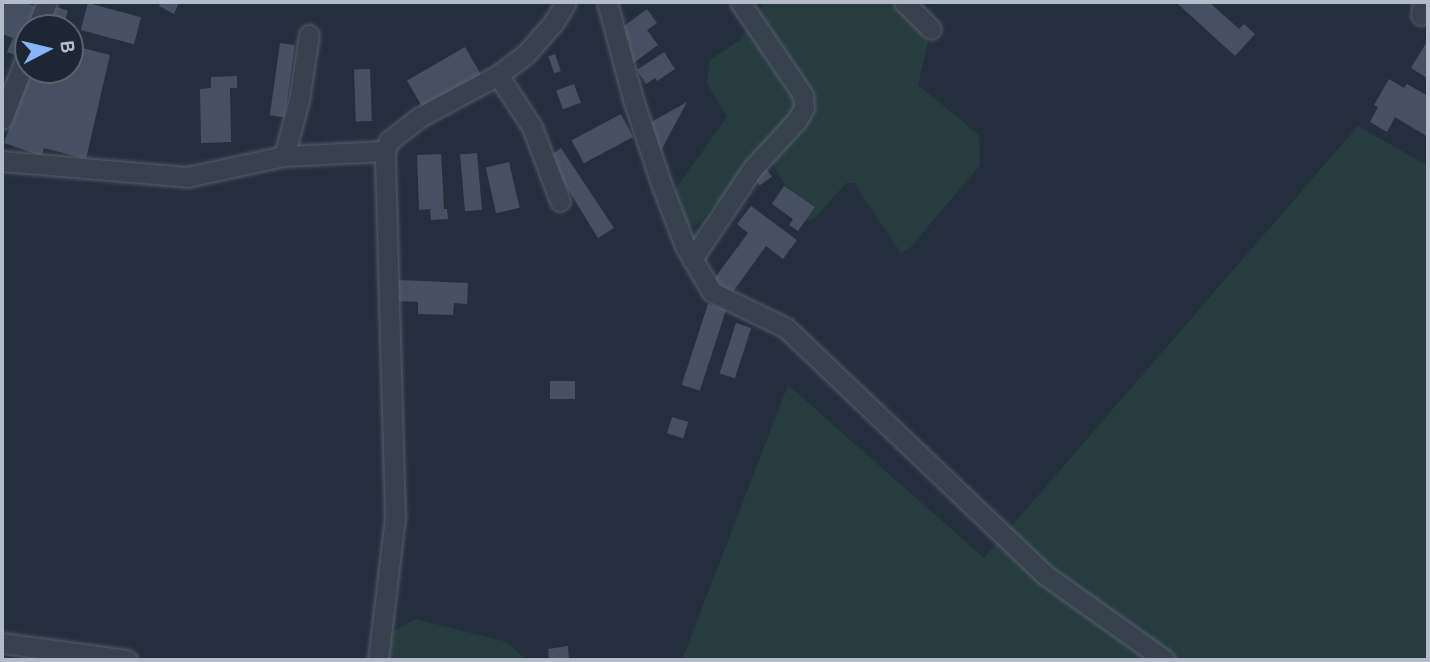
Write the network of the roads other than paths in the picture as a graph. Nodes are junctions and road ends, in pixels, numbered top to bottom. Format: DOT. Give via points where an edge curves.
graph roads {
  1 [pos="566,2"];
  2 [pos="607,2"];
  3 [pos="740,2"];
  4 [pos="904,2"];
  5 [pos="930,29"];
  6 [pos="309,34"];
  7 [pos="498,75"];
  8 [pos="16,84"];
  9 [pos="2,119"];
  10 [pos="385,151"];
  11 [pos="284,156"];
  12 [pos="2,161"];
  13 [pos="560,201"];
  14 [pos="692,259"];
  15 [pos="2,643"];
  16 [pos="127,660"];
  17 [pos="378,660"];
  18 [pos="1165,660"];
  1 -- 7 [label="street" via="525,55"];
  2 -- 14 [label="street" via="657,173"];
  3 -- 14 [label="street" via="803,95 804,108 753,167"];
  4 -- 5 [label="street"];
  6 -- 11 [label="street"];
  7 -- 10 [label="street" via="420,117 389,141"];
  7 -- 13 [label="street" via="532,127"];
  8 -- 9 [label="street"];
  10 -- 11 [label="street"];
  10 -- 17 [label="street" via="395,518"];
  11 -- 12 [label="street" via="187,177"];
  14 -- 18 [label="street" via="712,292 786,328 1044,573"];
  15 -- 16 [label="street"];
}
